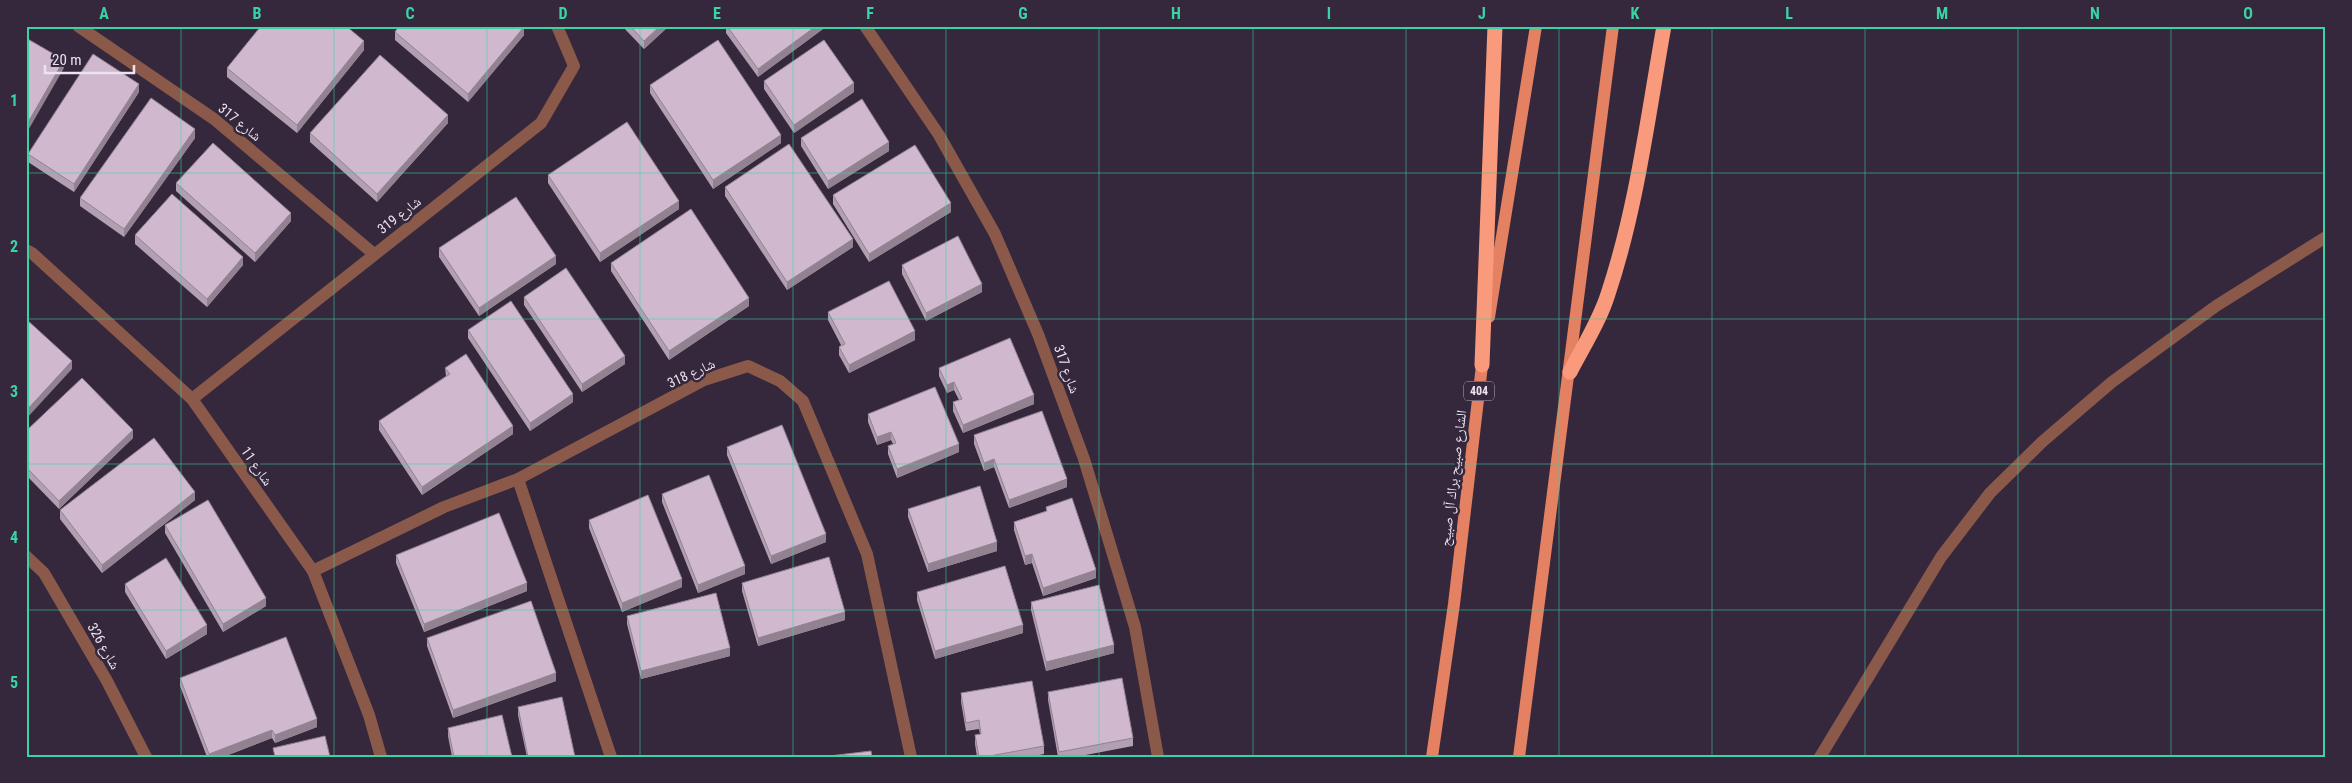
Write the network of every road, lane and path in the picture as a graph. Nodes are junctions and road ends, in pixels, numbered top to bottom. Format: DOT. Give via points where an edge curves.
graph roads {
  1 [pos="78,26"];
  2 [pos="557,26"];
  3 [pos="865,26"];
  4 [pos="1495,26"];
  5 [pos="1536,26"];
  6 [pos="1613,26"];
  7 [pos="1664,26"];
  8 [pos="2326,237"];
  9 [pos="26,250"];
  10 [pos="374,254"];
  11 [pos="1482,365"];
  12 [pos="1570,372"];
  13 [pos="192,399"];
  14 [pos="518,479"];
  15 [pos="26,556"];
  16 [pos="313,571"];
  17 [pos="146,757"];
  18 [pos="381,757"];
  19 [pos="611,757"];
  20 [pos="911,757"];
  21 [pos="1158,757"];
  22 [pos="1432,757"];
  23 [pos="1519,757"];
  24 [pos="1820,757"];
  1 -- 10 [label="street, شارع 317" via="214,119"];
  2 -- 10 [label="street, شارع 319" via="574,66 541,123"];
  3 -- 21 [label="street, شارع 317" via="939,135 996,234 1038,334 1084,459 1135,627"];
  4 -- 11 [label="highway"];
  5 -- 11 [label="main road, الشارع صبيح براك آل صبيح / 404"];
  6 -- 12 [label="main road"];
  7 -- 12 [label="highway" via="1621,252 1608,296"];
  8 -- 24 [label="street" via="2216,306 2112,382 2042,442 1990,493 1942,557"];
  9 -- 13 [label="street, شارع 11"];
  10 -- 13 [label="street, شارع 319"];
  11 -- 22 [label="main road, الشارع صبيح براك آل صبيح / 404"];
  12 -- 23 [label="main road"];
  13 -- 16 [label="street, شارع 11"];
  14 -- 16 [label="street, شارع 318" via="444,507"];
  14 -- 19 [label="street"];
  14 -- 20 [label="street, شارع 318" via="704,380 748,366 780,381 804,401 867,554"];
  15 -- 17 [label="street, شارع 326" via="44,573 107,681"];
  16 -- 18 [label="street, شارع 11" via="369,715"];
}
